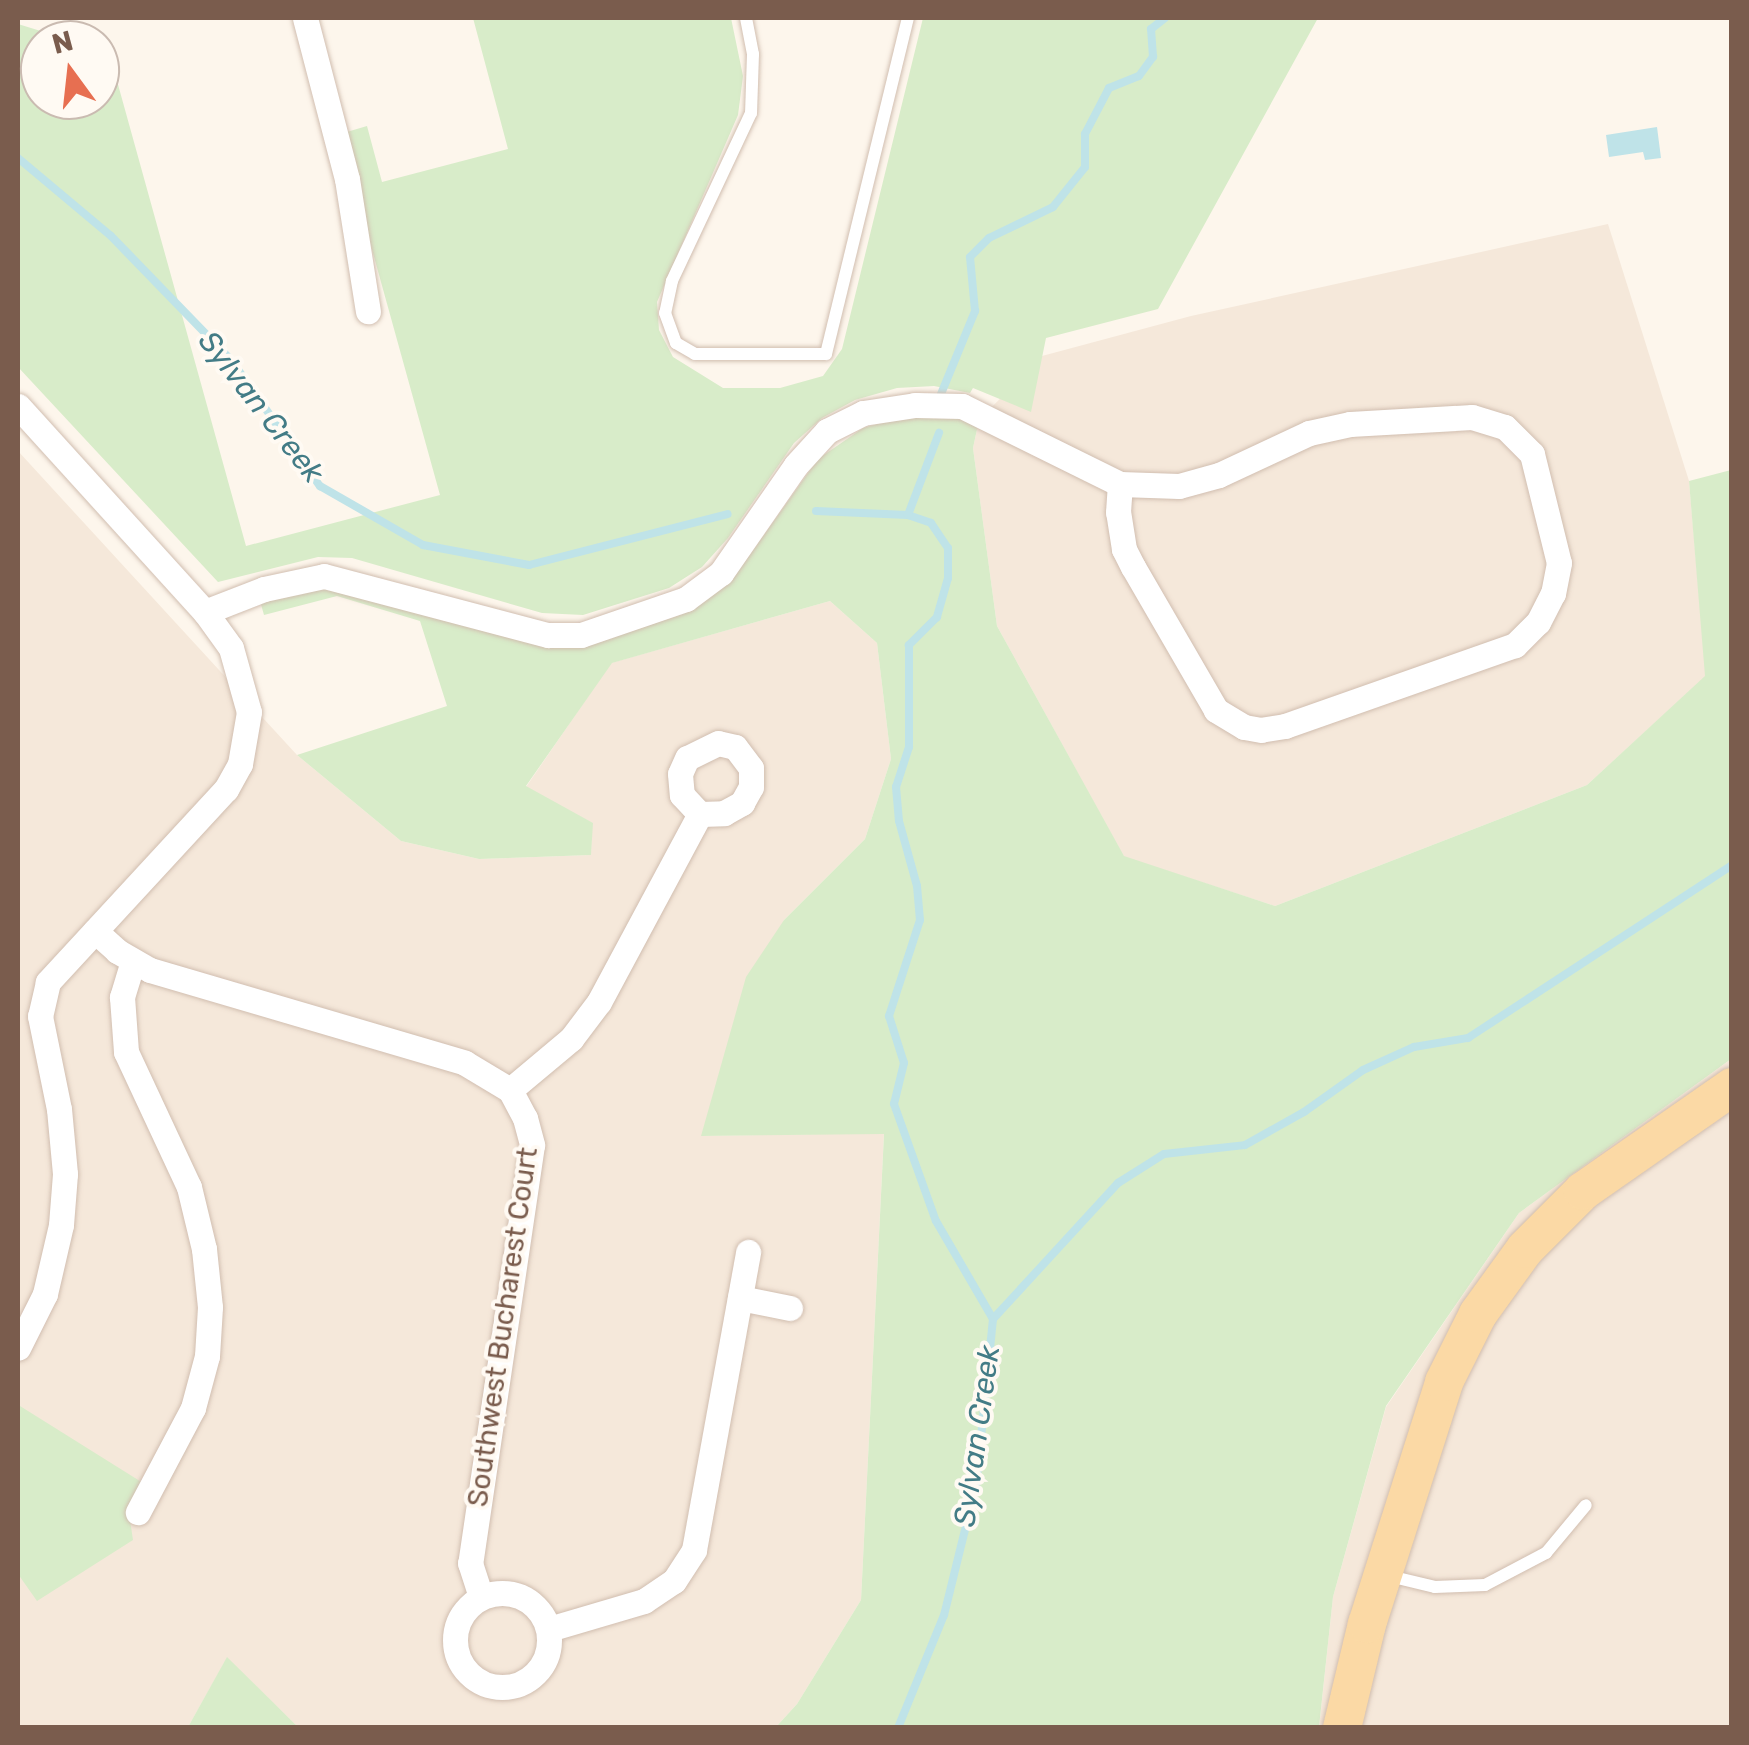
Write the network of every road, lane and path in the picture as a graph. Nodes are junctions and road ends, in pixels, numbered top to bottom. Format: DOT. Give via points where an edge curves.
graph roads {
  1 [pos="306,18"];
  2 [pos="746,18"];
  3 [pos="908,18"];
  4 [pos="368,311"];
  5 [pos="18,406"];
  6 [pos="1120,484"];
  7 [pos="205,612"];
  8 [pos="700,814"];
  9 [pos="95,930"];
  10 [pos="133,962"];
  11 [pos="1732,1087"];
  12 [pos="510,1090"];
  13 [pos="748,1252"];
  14 [pos="740,1298"];
  15 [pos="790,1308"];
  16 [pos="18,1348"];
  17 [pos="1586,1505"];
  18 [pos="138,1512"];
  19 [pos="1383,1574"];
  20 [pos="481,1597"];
  21 [pos="549,1629"];
  22 [pos="1342,1728"];
  1 -- 4 [label="street" via="347,179"];
  2 -- 3 [label="lane" via="753,54 751,113 672,281 665,313 676,343 695,354 826,354"];
  5 -- 7 [label="street"];
  6 -- 6 [label="street" via="1179,486 1350,424 1472,417 1504,427 1532,454 1558,563 1553,593 1515,646 1285,726 1244,726 1216,710 1133,567 1118,512"];
  6 -- 7 [label="street" via="962,406 863,413 827,431 796,464 721,574 686,600 629,621 581,635 548,635 324,576"];
  7 -- 9 [label="street" via="239,667 249,712 240,764 188,835"];
  8 -- 12 [label="street" via="599,1002 570,1039"];
  9 -- 10 [label="street"];
  9 -- 16 [label="street" via="48,982 42,999 42,1043 58,1109 64,1190 45,1294"];
  10 -- 12 [label="street" via="465,1062"];
  10 -- 18 [label="street" via="122,997 126,1052 189,1187 210,1307 198,1394"];
  11 -- 19 [label="main road" via="1583,1191 1493,1289 1444,1382"];
  12 -- 20 [label="street, Southwest Bucharest Court" via="532,1145 470,1563"];
  13 -- 14 [label="street"];
  14 -- 15 [label="street"];
  14 -- 21 [label="street" via="694,1550 674,1581 644,1600"];
  17 -- 19 [label="lane" via="1546,1553 1485,1585 1434,1587"];
  19 -- 22 [label="main road"];
  20 -- 21 [label="street" via="522,1596"];
  20 -- 21 [label="street" via="467,1607 454,1638 457,1656 480,1682 514,1686 531,1678 548,1655"];
}
